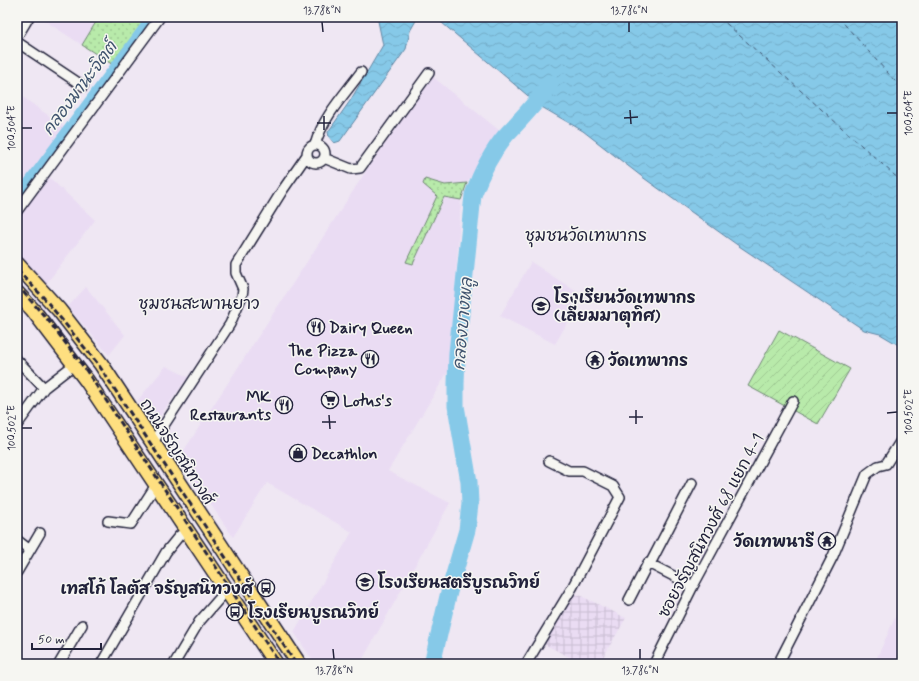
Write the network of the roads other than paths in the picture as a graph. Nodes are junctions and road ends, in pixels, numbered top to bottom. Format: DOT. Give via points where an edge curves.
graph roads {
  1 [pos="29,17"];
  2 [pos="160,17"];
  3 [pos="17,37"];
  4 [pos="17,42"];
  5 [pos="361,72"];
  6 [pos="429,73"];
  7 [pos="83,86"];
  8 [pos="315,145"];
  9 [pos="307,155"];
  10 [pos="324,158"];
  11 [pos="17,212"];
  12 [pos="17,264"];
  13 [pos="17,293"];
  14 [pos="17,360"];
  15 [pos="75,364"];
  16 [pos="44,388"];
  17 [pos="793,401"];
  18 [pos="17,425"];
  19 [pos="902,439"];
  20 [pos="153,442"];
  21 [pos="549,461"];
  22 [pos="692,483"];
  23 [pos="156,485"];
  24 [pos="108,521"];
  25 [pos="187,531"];
  26 [pos="40,533"];
  27 [pos="17,540"];
  28 [pos="30,550"];
  29 [pos="650,564"];
  30 [pos="17,572"];
  31 [pos="693,586"];
  32 [pos="226,591"];
  33 [pos="629,600"];
  34 [pos="82,625"];
  35 [pos="58,664"];
  36 [pos="101,664"];
  37 [pos="174,664"];
  38 [pos="276,664"];
  39 [pos="299,664"];
  40 [pos="526,664"];
  41 [pos="654,664"];
  42 [pos="778,664"];
  1 -- 3 [label="street"];
  2 -- 11 [label="street"];
  4 -- 7 [label="street"];
  5 -- 8 [label="street" via="319,130"];
  6 -- 10 [label="street" via="360,168 351,169"];
  8 -- 9 [label="street" via="308,150"];
  8 -- 10 [label="street" via="324,150"];
  9 -- 10 [label="street" via="315,162 320,162"];
  9 -- 20 [label="street" via="236,265 236,273 243,289 230,324"];
  12 -- 20 [label="main road, ถนนจรัญสนิทวงศ์" via="59,310 101,364"];
  13 -- 15 [label="main road"];
  14 -- 16 [label="street"];
  15 -- 16 [label="street"];
  15 -- 23 [label="main road"];
  16 -- 18 [label="street"];
  17 -- 31 [label="street, ซอยจรัญสนิทวงศ์ 68 แยก 4-1"];
  19 -- 42 [label="street" via="886,464 867,474 833,556"];
  20 -- 39 [label="main road, ถนนจรัญสนิทวงศ์"];
  21 -- 40 [label="street" via="569,471 583,471 613,486 620,496 572,588"];
  22 -- 29 [label="street"];
  23 -- 24 [label="street" via="131,524"];
  23 -- 25 [label="main road"];
  25 -- 32 [label="main road"];
  25 -- 36 [label="street" via="166,552"];
  26 -- 28 [label="street"];
  27 -- 28 [label="street"];
  28 -- 30 [label="street"];
  29 -- 31 [label="street"];
  29 -- 33 [label="street" via="648,563"];
  31 -- 41 [label="street, ซอยจรัญสนิทวงศ์ 68 แยก 4-1"];
  32 -- 37 [label="street" via="199,622"];
  32 -- 38 [label="main road"];
  34 -- 35 [label="street"];
}
